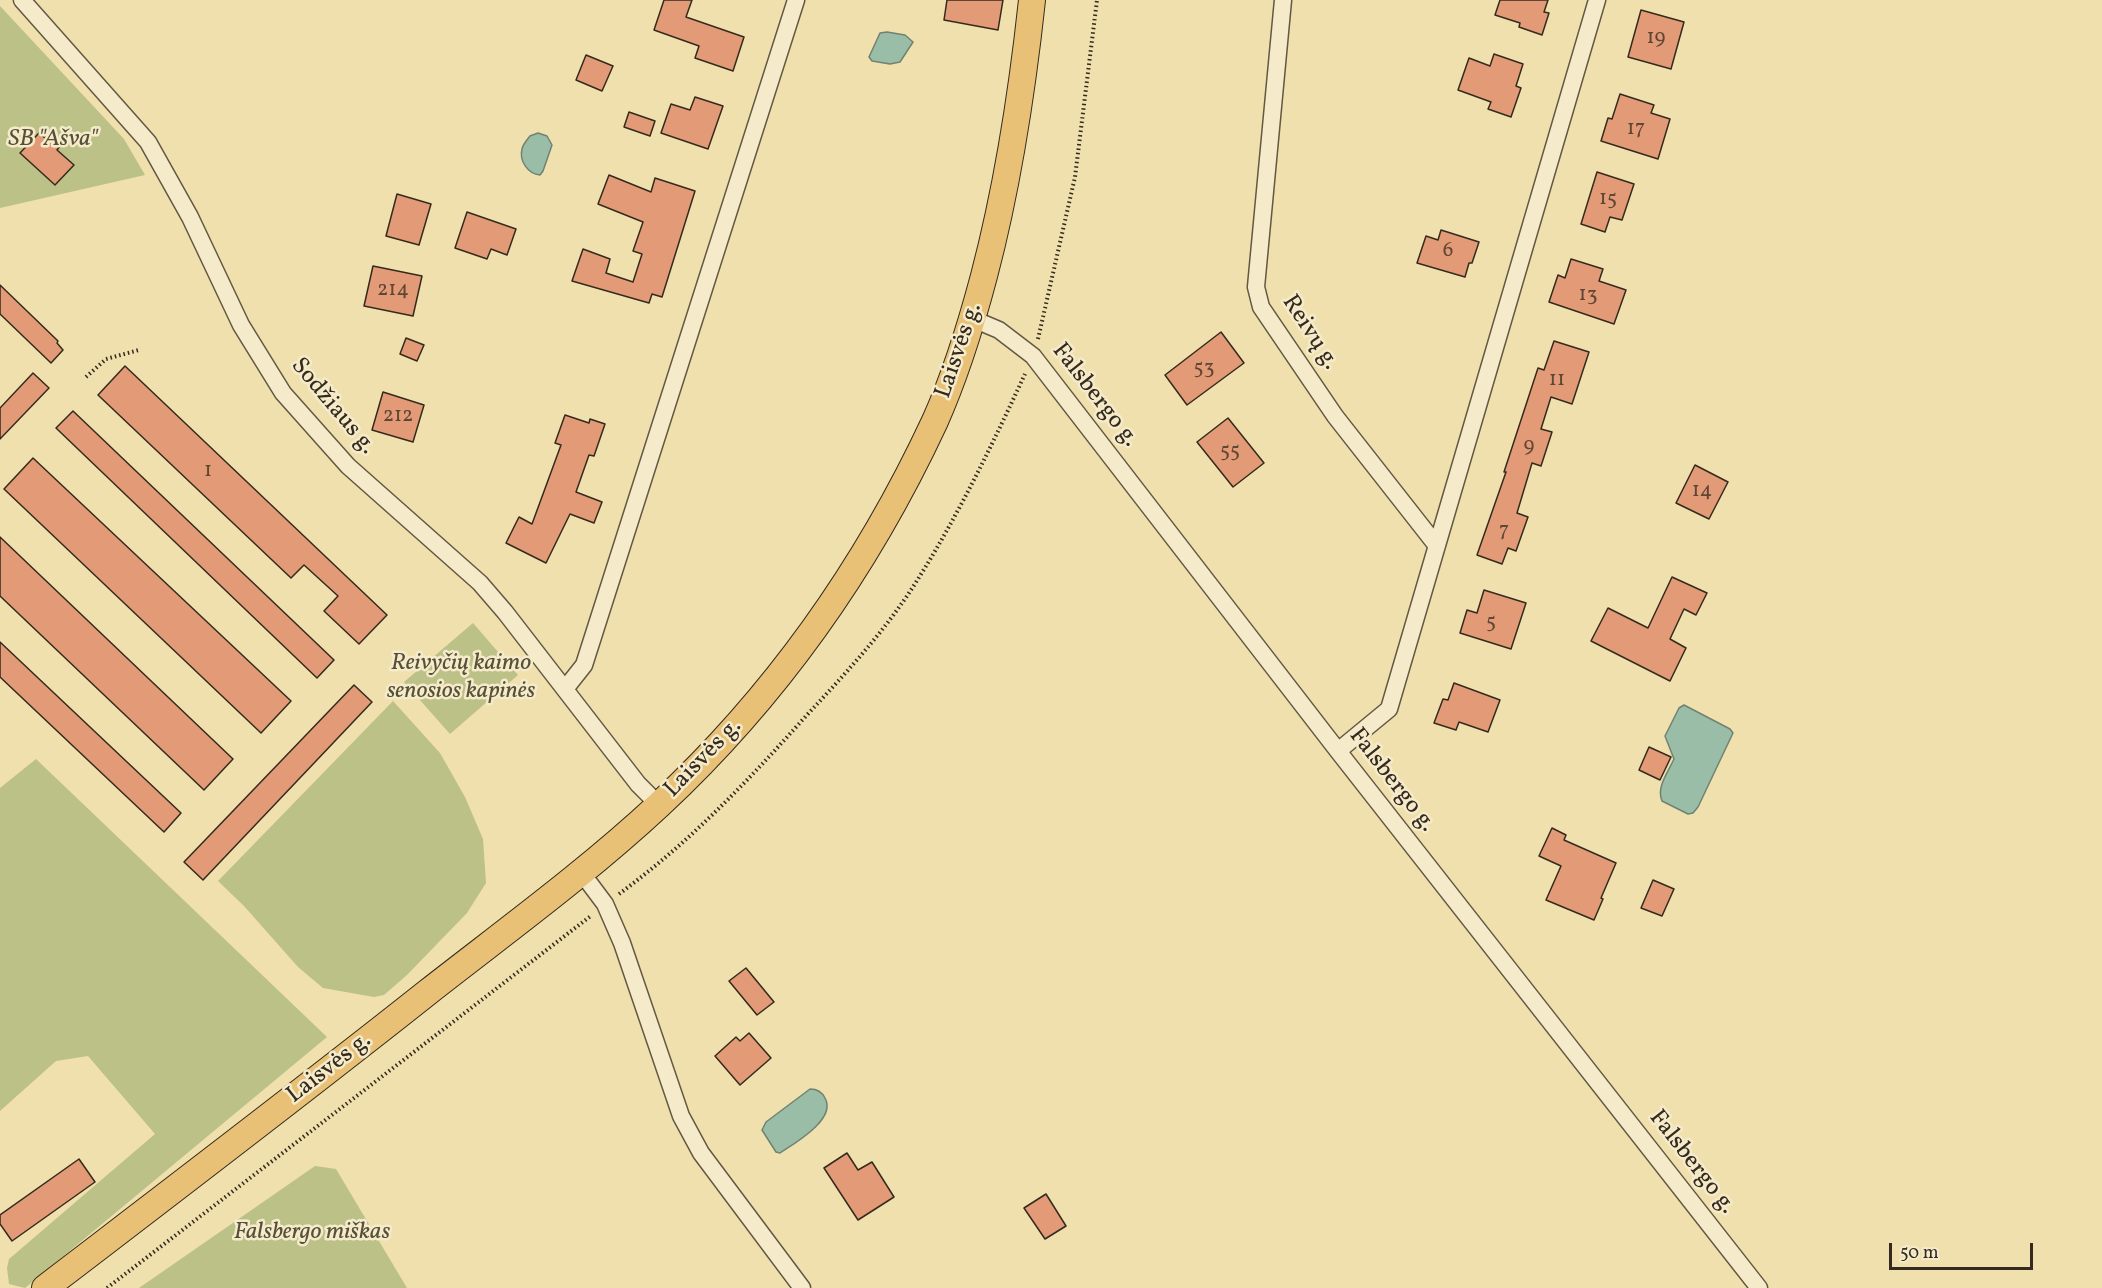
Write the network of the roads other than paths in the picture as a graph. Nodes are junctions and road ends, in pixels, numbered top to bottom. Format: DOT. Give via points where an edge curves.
graph roads {
  1 [pos="22,0"];
  2 [pos="795,0"];
  3 [pos="1032,0"];
  4 [pos="1283,0"];
  5 [pos="1597,0"];
  6 [pos="973,319"];
  7 [pos="1437,546"];
  8 [pos="565,689"];
  9 [pos="1338,752"];
  10 [pos="659,805"];
  11 [pos="581,872"];
  12 [pos="45,1288"];
  13 [pos="802,1288"];
  14 [pos="1760,1288"];
  1 -- 8 [label="street, Sodžiaus g." via="148,142 190,217 241,325 283,393 348,466 480,583"];
  2 -- 8 [label="street" via="584,665"];
  3 -- 6 [label="main road, Laisvės g." via="1012,152"];
  4 -- 7 [label="street, Reivų g." via="1256,288 1261,307 1335,416"];
  5 -- 7 [label="street"];
  6 -- 9 [label="street, Falsbergo g." via="999,330 1033,356"];
  6 -- 10 [label="main road, Laisvės g." via="936,420 847,582 754,706"];
  7 -- 9 [label="street" via="1389,708"];
  8 -- 10 [label="street, Sodžiaus g." via="638,784"];
  9 -- 14 [label="street, Falsbergo g."];
  10 -- 11 [label="main road, Laisvės g."];
  11 -- 12 [label="main road, Laisvės g."];
  11 -- 13 [label="street" via="605,904 622,943 690,1133"];
}
